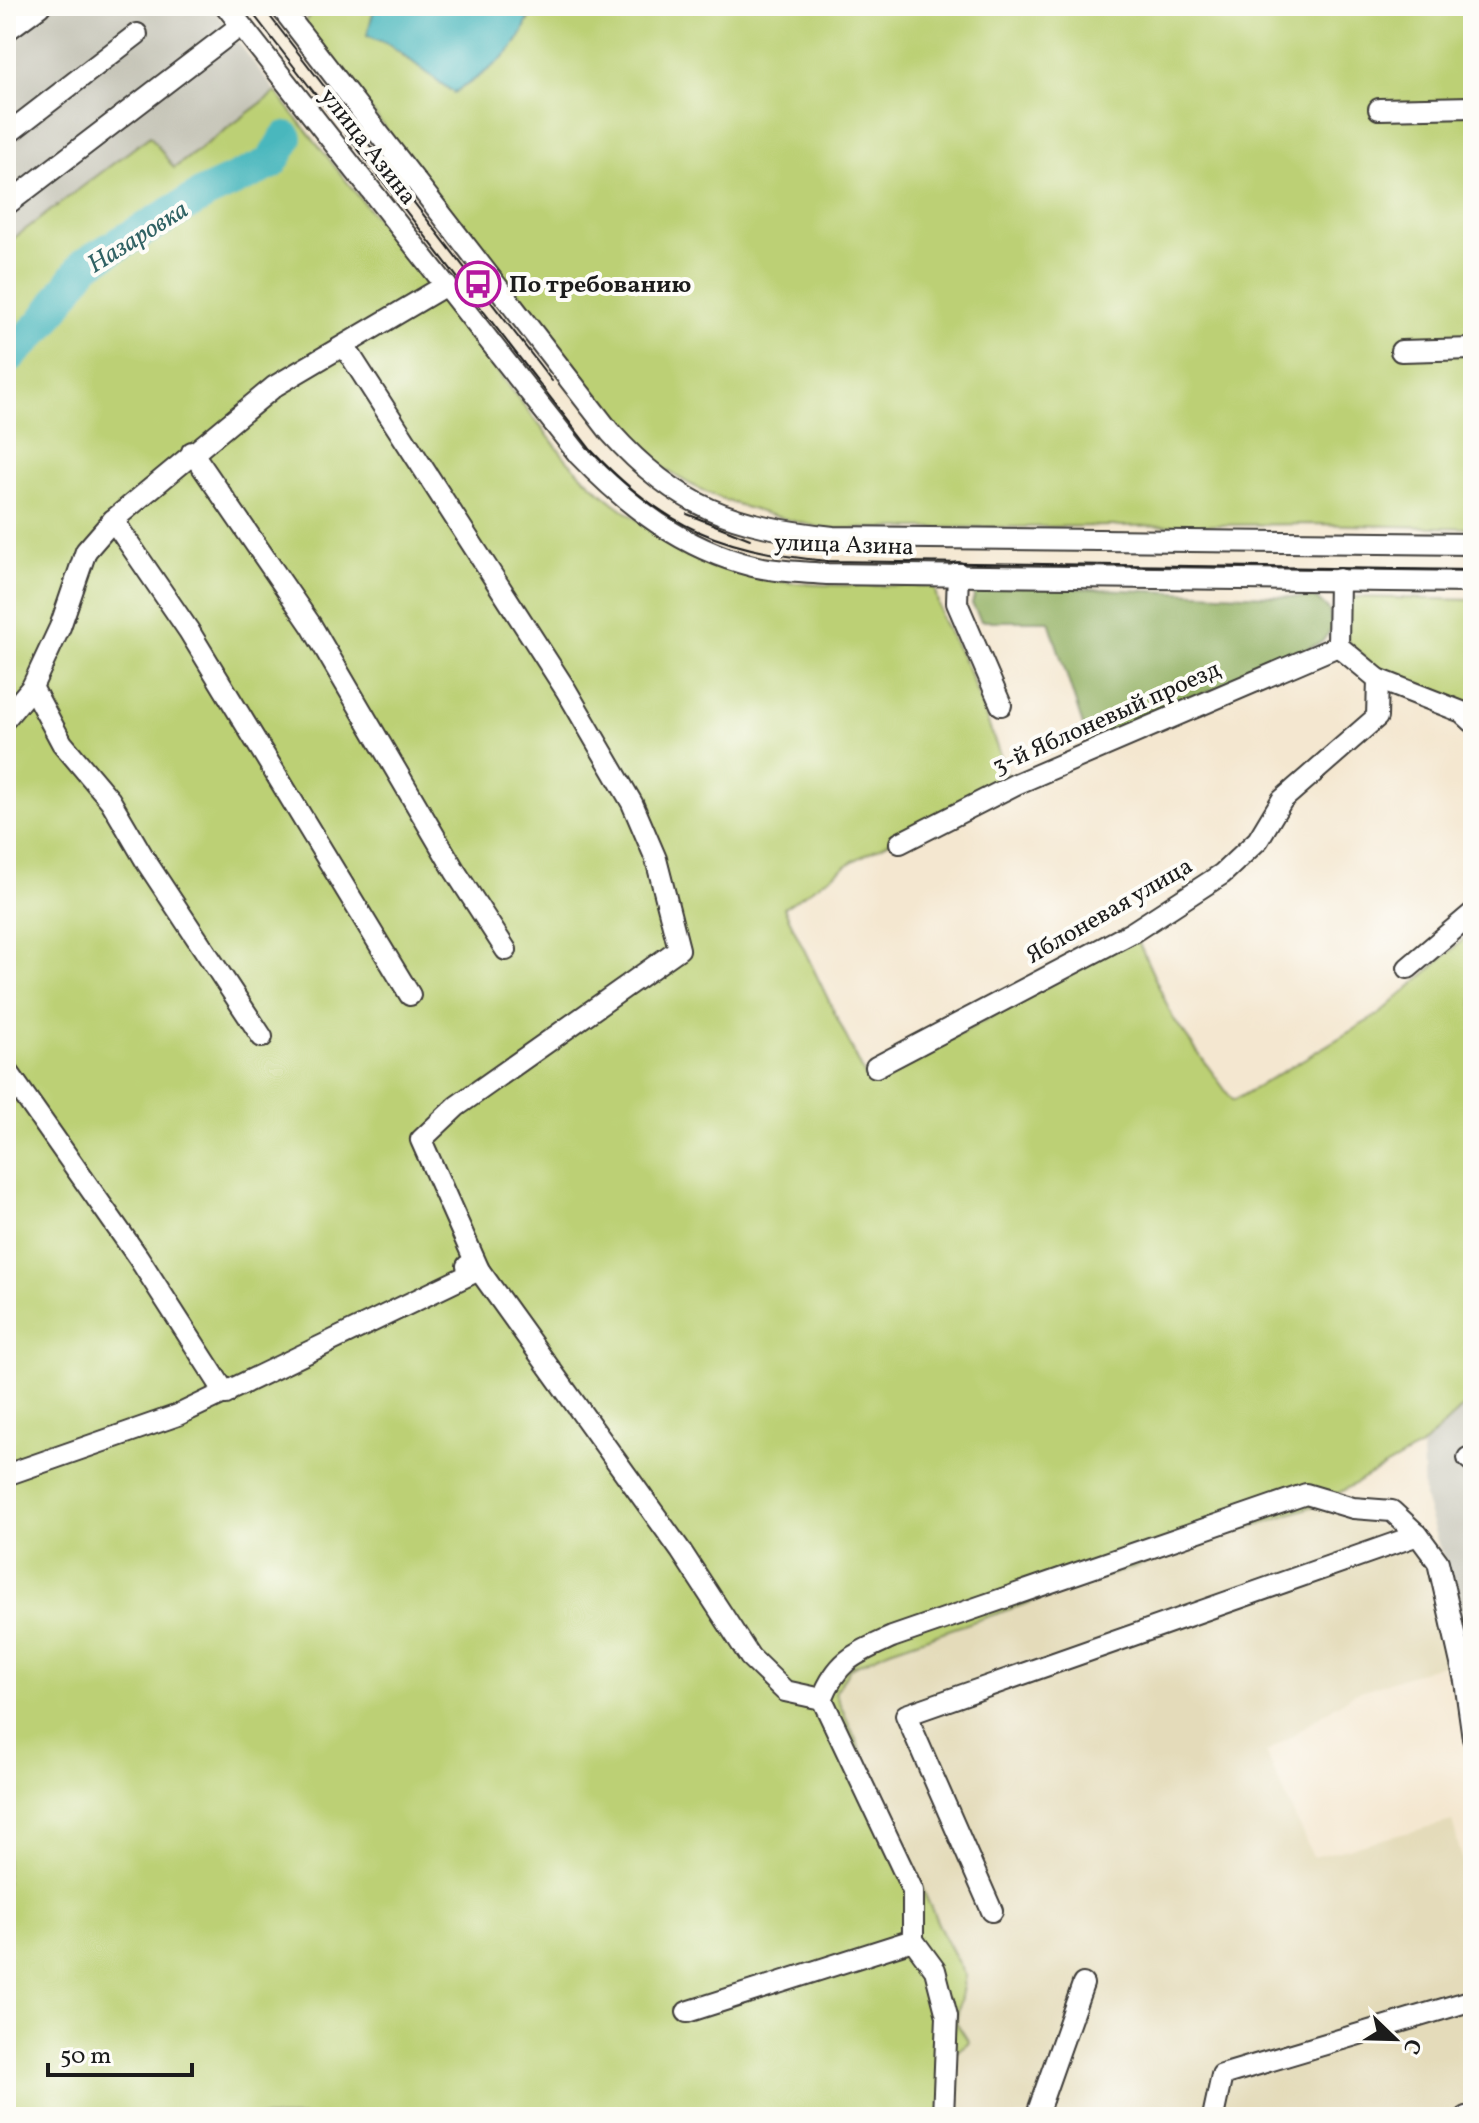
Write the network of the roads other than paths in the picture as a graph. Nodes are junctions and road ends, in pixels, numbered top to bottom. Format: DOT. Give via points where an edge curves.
graph roads {
  1 [pos="40,6"];
  2 [pos="226,6"];
  3 [pos="280,6"];
  4 [pos="240,26"];
  5 [pos="6,31"];
  6 [pos="137,34"];
  7 [pos="1473,107"];
  8 [pos="1379,109"];
  9 [pos="6,135"];
  10 [pos="6,205"];
  11 [pos="446,285"];
  12 [pos="345,347"];
  13 [pos="1473,349"];
  14 [pos="1401,351"];
  15 [pos="192,452"];
  16 [pos="113,520"];
  17 [pos="1473,544"];
  18 [pos="958,573"];
  19 [pos="1339,579"];
  20 [pos="1473,582"];
  21 [pos="1338,646"];
  22 [pos="1378,679"];
  23 [pos="32,687"];
  24 [pos="1001,705"];
  25 [pos="6,718"];
  26 [pos="1473,722"];
  27 [pos="900,843"];
  28 [pos="1473,913"];
  29 [pos="506,950"];
  30 [pos="1408,968"];
  31 [pos="410,995"];
  32 [pos="262,1037"];
  33 [pos="876,1067"];
  34 [pos="6,1069"];
  35 [pos="473,1268"];
  36 [pos="226,1394"];
  37 [pos="6,1475"];
  38 [pos="1418,1535"];
  39 [pos="1469,1679"];
  40 [pos="822,1699"];
  41 [pos="1473,1738"];
  42 [pos="992,1911"];
  43 [pos="913,1940"];
  44 [pos="1083,1984"];
  45 [pos="1473,2000"];
  46 [pos="687,2012"];
  47 [pos="1473,2115"];
  48 [pos="943,2117"];
  49 [pos="1036,2117"];
  50 [pos="1213,2117"];
  51 [pos="1467,2117"];
  1 -- 5 [label="street"];
  2 -- 4 [label="street, улица Азина"];
  3 -- 17 [label="street, улица Азина" via="610,432 643,469 676,493 764,529 833,537"];
  4 -- 10 [label="street"];
  4 -- 11 [label="street, улица Азина"];
  6 -- 9 [label="street"];
  7 -- 8 [label="street"];
  11 -- 12 [label="street"];
  11 -- 18 [label="street, улица Азина" via="579,455 620,498 657,524 754,566 827,574"];
  12 -- 15 [label="street" via="331,350 275,386"];
  12 -- 35 [label="street" via="566,690 632,803 656,859 679,949 457,1106 421,1140"];
  13 -- 14 [label="street"];
  15 -- 16 [label="street"];
  15 -- 29 [label="street" via="311,625"];
  16 -- 23 [label="street" via="86,551"];
  16 -- 31 [label="street" via="189,631"];
  18 -- 19 [label="street, улица Азина"];
  18 -- 24 [label="street" via="957,603"];
  19 -- 20 [label="street, улица Азина"];
  19 -- 21 [label="street"];
  21 -- 22 [label="street"];
  21 -- 27 [label="street, 3-й Яблоневый проезд" via="1016,784"];
  22 -- 26 [label="street" via="1462,712"];
  22 -- 33 [label="street, Яблоневая улица" via="1377,717 1282,800 1258,840 1222,874 1133,932"];
  23 -- 25 [label="street"];
  23 -- 32 [label="street" via="62,743 110,800"];
  28 -- 30 [label="street"];
  34 -- 36 [label="street"];
  35 -- 36 [label="street"];
  35 -- 40 [label="street" via="681,1551 750,1657 785,1691"];
  36 -- 37 [label="street"];
  38 -- 39 [label="street" via="1438,1562"];
  38 -- 40 [label="street" via="1392,1511 1353,1508 1306,1494 892,1637 847,1657"];
  38 -- 42 [label="street" via="906,1715"];
  39 -- 41 [label="street"];
  40 -- 43 [label="street" via="913,1891"];
  43 -- 46 [label="street"];
  43 -- 48 [label="street" via="935,1970 947,2016"];
  44 -- 49 [label="street"];
  45 -- 50 [label="street" via="1222,2075"];
  47 -- 51 [label="street"];
}
